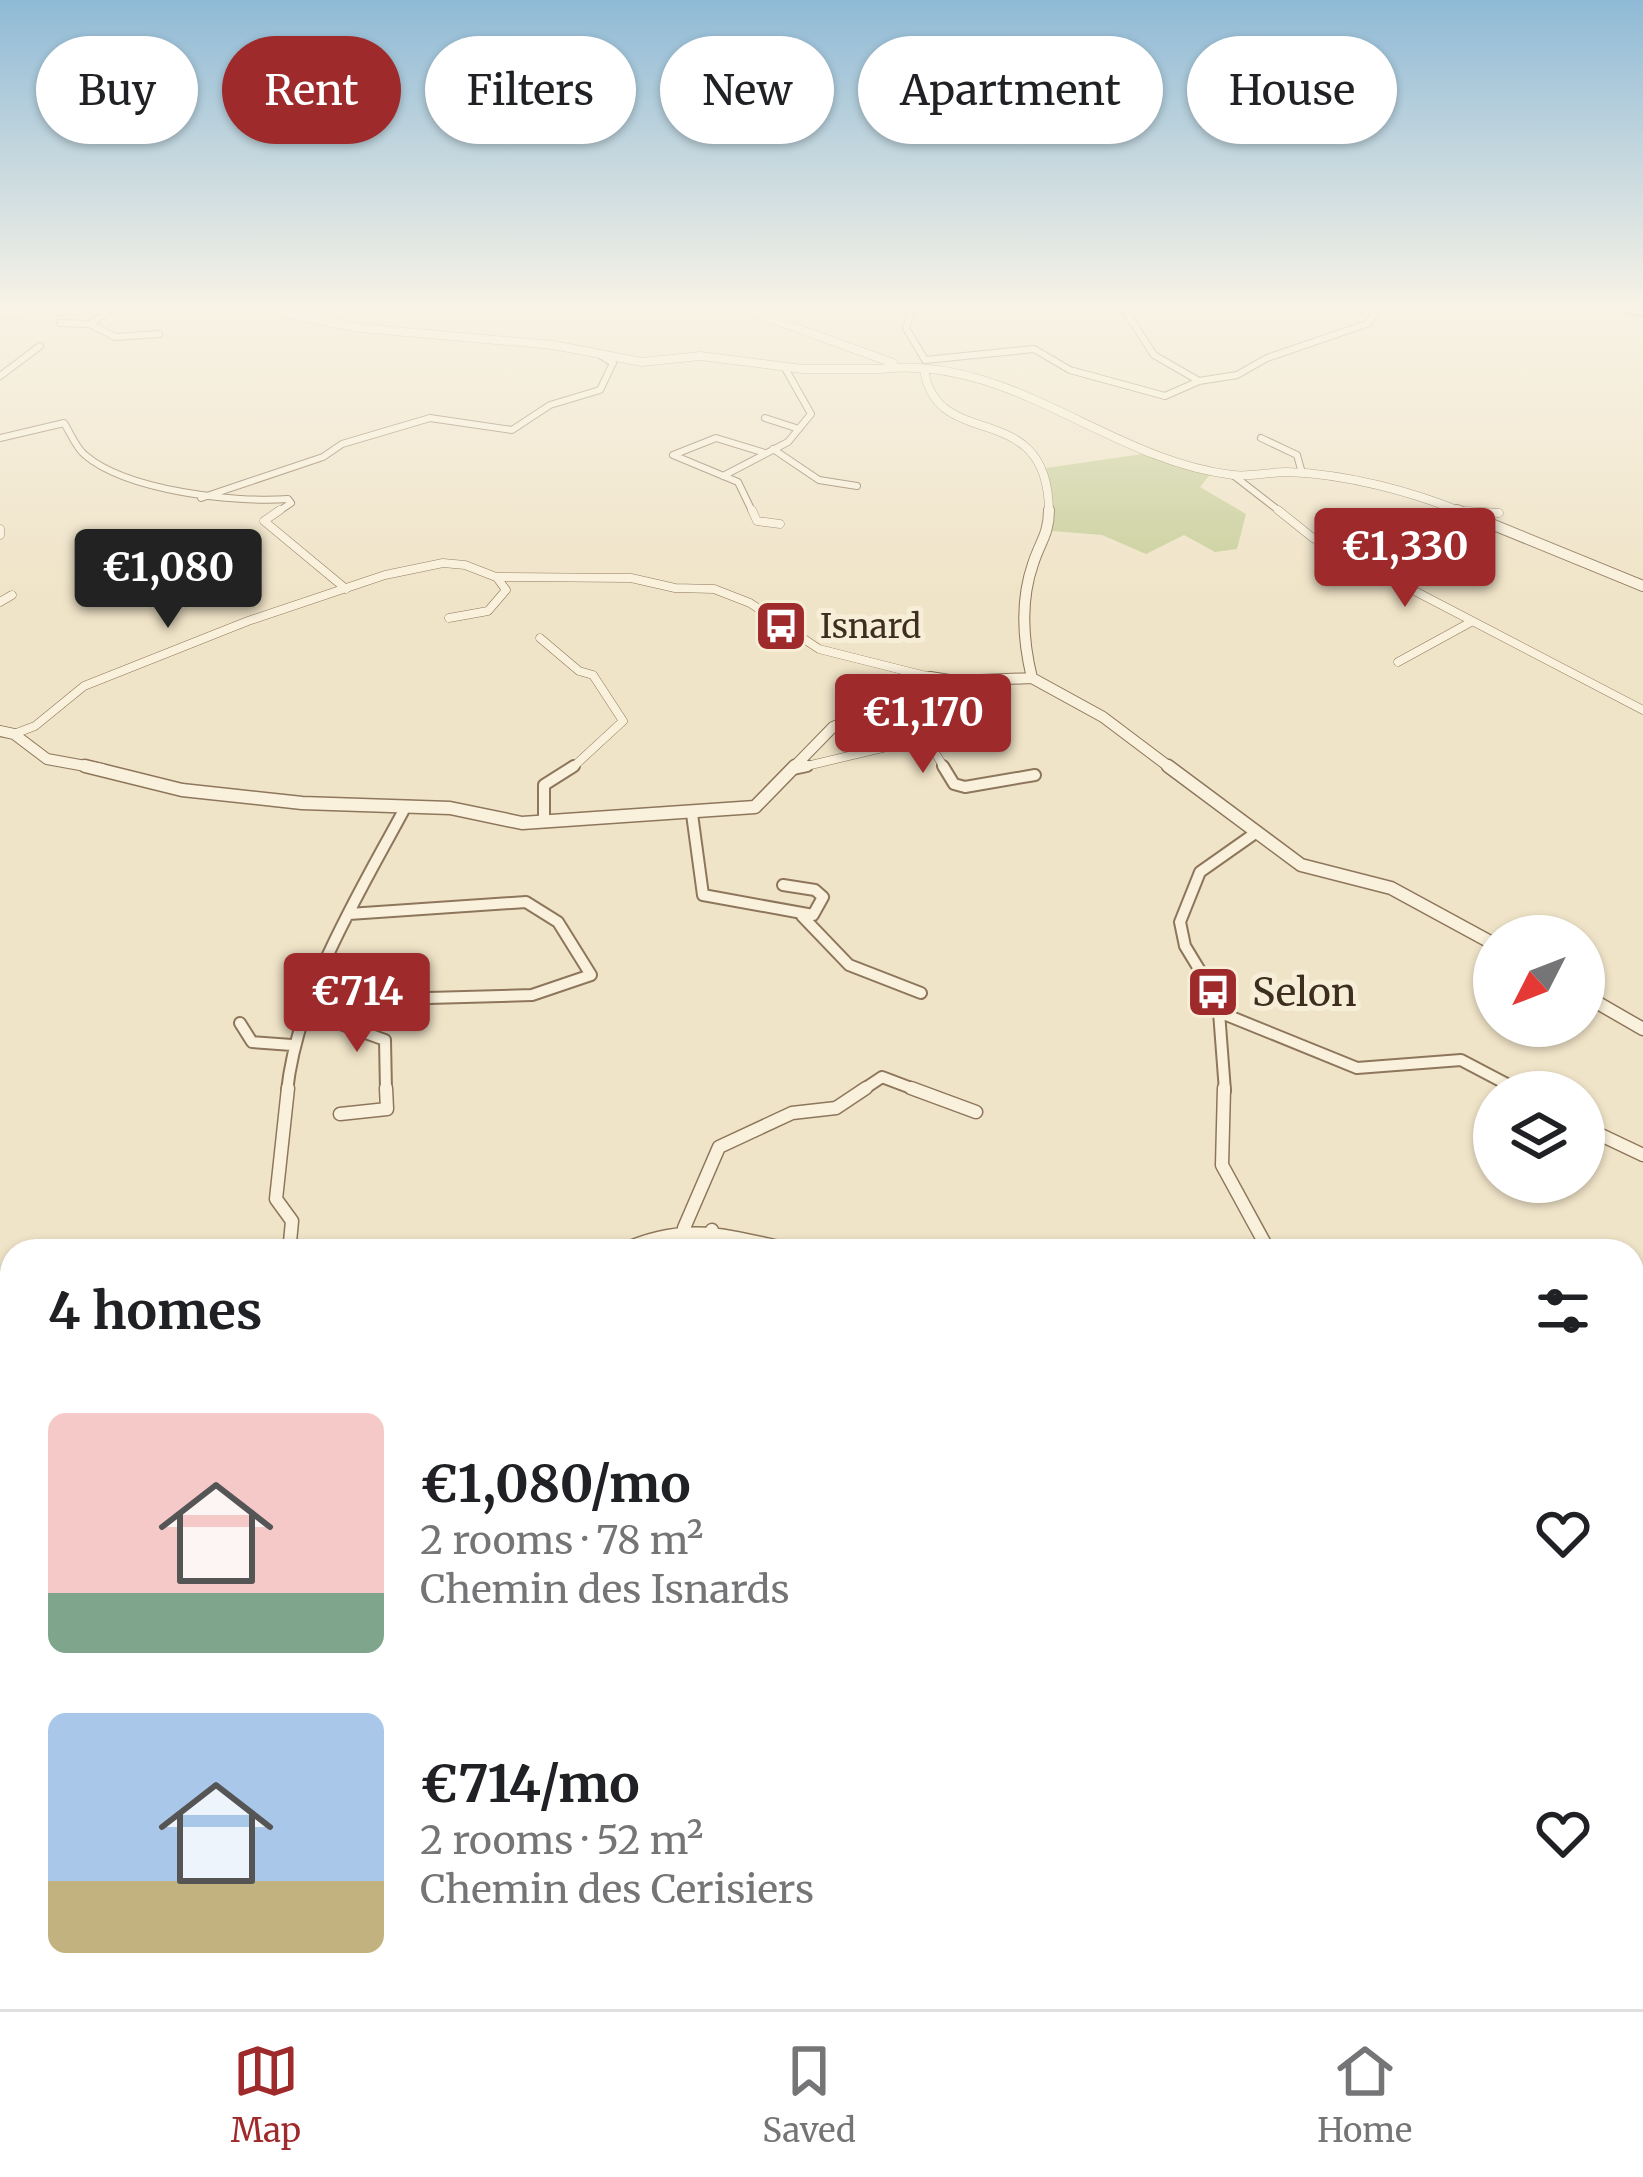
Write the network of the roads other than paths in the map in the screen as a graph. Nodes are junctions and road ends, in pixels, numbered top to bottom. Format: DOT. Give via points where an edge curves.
graph roads {
  1 [pos="558,403"];
  2 [pos="805,403"];
  3 [pos="937,403"];
  4 [pos="1045,403"];
  5 [pos="764,418"];
  6 [pos="799,429"];
  7 [pos="0,438"];
  8 [pos="1261,438"];
  9 [pos="769,451"];
  10 [pos="1303,473"];
  11 [pos="1233,475"];
  12 [pos="722,476"];
  13 [pos="857,486"];
  14 [pos="201,498"];
  15 [pos="780,524"];
  16 [pos="496,577"];
  17 [pos="1643,586"];
  18 [pos="346,590"];
  19 [pos="12,596"];
  20 [pos="0,602"];
  21 [pos="449,617"];
  22 [pos="1471,622"];
  23 [pos="540,638"];
  24 [pos="1398,662"];
  25 [pos="930,677"];
  26 [pos="1032,678"];
  27 [pos="1643,710"];
  28 [pos="7,732"];
  29 [pos="793,769"];
  30 [pos="1035,776"];
  31 [pos="406,806"];
  32 [pos="692,814"];
  33 [pos="544,822"];
  34 [pos="1255,834"];
  35 [pos="783,885"];
  36 [pos="349,914"];
  37 [pos="802,916"];
  38 [pos="1473,933"];
  39 [pos="921,993"];
  40 [pos="428,998"];
  41 [pos="1605,1007"];
  42 [pos="307,1012"];
  43 [pos="1219,1012"];
  44 [pos="240,1022"];
  45 [pos="1643,1029"];
  46 [pos="292,1045"];
  47 [pos="1482,1071"];
  48 [pos="976,1112"];
  49 [pos="340,1114"];
  50 [pos="1605,1137"];
  51 [pos="1643,1155"];
  52 [pos="684,1228"];
  53 [pos="712,1231"];
  54 [pos="290,1239"];
  55 [pos="643,1239"];
  56 [pos="711,1239"];
  57 [pos="746,1239"];
  58 [pos="1262,1239"];
  1 -- 14 [label="street" via="512,430 430,418"];
  2 -- 6 [label="street" via="811,414"];
  3 -- 26 [label="street" via="1011,436 1041,460 1050,532 1034,551 1024,619"];
  4 -- 11 [label="street" via="1148,451"];
  5 -- 6 [label="street"];
  6 -- 9 [label="street"];
  7 -- 14 [label="street" via="68,424 84,455"];
  8 -- 10 [label="street" via="1297,455"];
  9 -- 12 [label="street"];
  9 -- 12 [label="street" via="716,438 673,455"];
  9 -- 13 [label="street" via="819,480"];
  10 -- 11 [label="street"];
  10 -- 17 [label="street" via="1378,484 1494,517"];
  11 -- 22 [label="street" via="1313,538"];
  12 -- 15 [label="street" via="738,482 757,521"];
  14 -- 18 [label="street" via="288,499 264,521"];
  16 -- 18 [label="street" via="443,562"];
  16 -- 21 [label="street" via="506,590 488,611"];
  16 -- 25 [label="street" via="631,578 714,589 750,602 819,649"];
  18 -- 28 [label="street" via="79,688 34,726"];
  19 -- 20 [label="street"];
  22 -- 24 [label="street"];
  22 -- 27 [label="street"];
  23 -- 33 [label="street" via="592,675 623,721 560,779 544,784"];
  25 -- 26 [label="street"];
  25 -- 29 [label="street" via="833,728"];
  26 -- 34 [label="street" via="1103,717"];
  28 -- 31 [label="street" via="46,759 182,790"];
  29 -- 30 [label="street" via="895,745 934,751 965,788"];
  29 -- 32 [label="street" via="755,807"];
  31 -- 33 [label="street"];
  31 -- 36 [label="street"];
  32 -- 33 [label="street"];
  32 -- 37 [label="street" via="703,895"];
  34 -- 38 [label="street" via="1311,870 1391,889"];
  34 -- 43 [label="street" via="1200,872 1180,922"];
  35 -- 37 [label="street" via="823,897 813,915"];
  36 -- 40 [label="street" via="526,902 550,910 591,974 533,998"];
  36 -- 42 [label="street"];
  37 -- 39 [label="street" via="849,965"];
  41 -- 45 [label="street"];
  42 -- 46 [label="street"];
  42 -- 49 [label="street" via="386,1040 386,1109"];
  43 -- 47 [label="street" via="1358,1068 1461,1060"];
  43 -- 58 [label="street" via="1222,1165"];
  44 -- 46 [label="street" via="252,1042"];
  46 -- 54 [label="street" via="276,1199 292,1221"];
  48 -- 52 [label="street" via="881,1076 836,1108 792,1113 719,1147"];
  50 -- 51 [label="street"];
  52 -- 53 [label="street"];
  52 -- 55 [label="street"];
  53 -- 56 [label="street"];
  53 -- 57 [label="street"];
}
